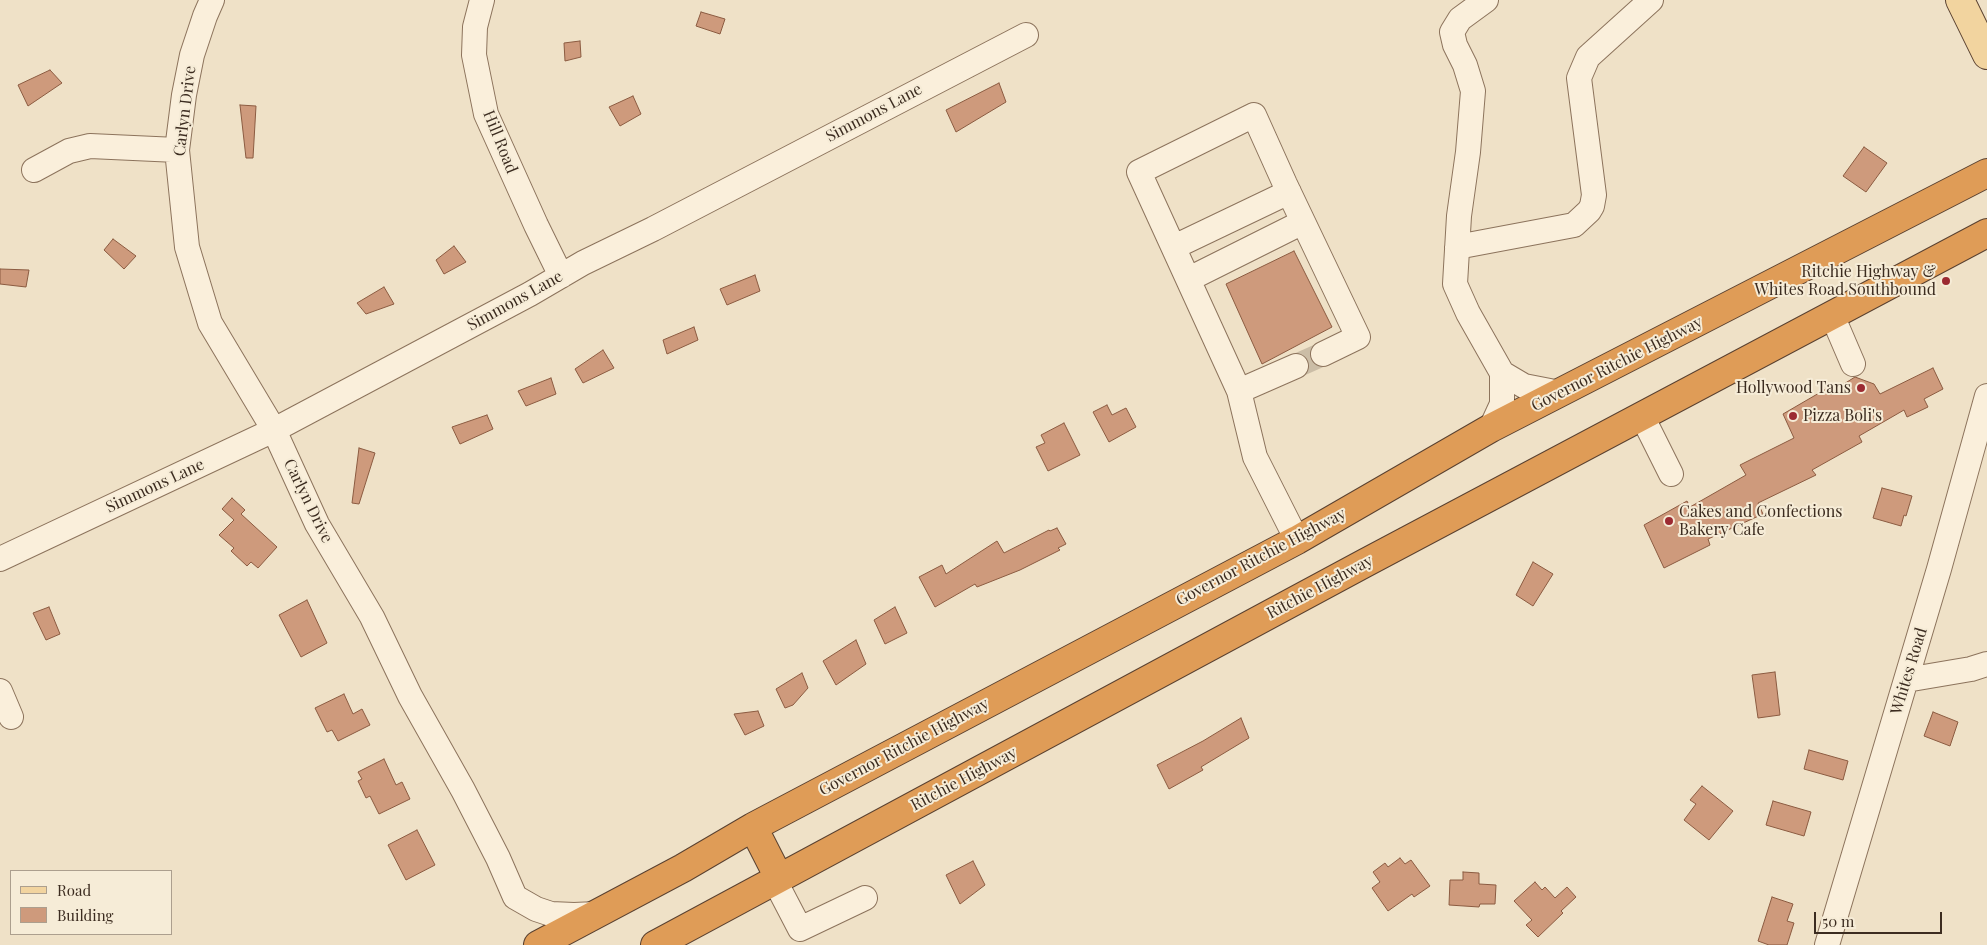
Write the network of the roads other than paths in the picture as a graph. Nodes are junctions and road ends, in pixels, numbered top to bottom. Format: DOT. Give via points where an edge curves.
graph roads {
  1 [pos="212,0"];
  2 [pos="482,0"];
  3 [pos="1486,0"];
  4 [pos="1651,0"];
  5 [pos="1960,0"];
  6 [pos="1026,35"];
  7 [pos="1987,55"];
  8 [pos="177,150"];
  9 [pos="34,170"];
  10 [pos="1987,173"];
  11 [pos="1287,188"];
  12 [pos="1303,222"];
  13 [pos="1987,233"];
  14 [pos="1174,247"];
  15 [pos="1457,247"];
  16 [pos="561,276"];
  17 [pos="1189,279"];
  18 [pos="1832,315"];
  19 [pos="1323,354"];
  20 [pos="1852,364"];
  21 [pos="1296,366"];
  22 [pos="1502,373"];
  23 [pos="1240,390"];
  24 [pos="1560,393"];
  25 [pos="1987,396"];
  26 [pos="1642,416"];
  27 [pos="1491,428"];
  28 [pos="274,430"];
  29 [pos="1672,474"];
  30 [pos="1297,540"];
  31 [pos="0,559"];
  32 [pos="1987,664"];
  33 [pos="1906,680"];
  34 [pos="0,691"];
  35 [pos="10,717"];
  36 [pos="753,827"];
  37 [pos="777,879"];
  38 [pos="865,898"];
  39 [pos="598,914"];
  40 [pos="538,945"];
  41 [pos="655,945"];
  42 [pos="1827,945"];
  1 -- 8 [label="street, Carlyn Drive" via="192,55"];
  2 -- 16 [label="street, Hill Road" via="475,27 474,55 486,114"];
  3 -- 15 [label="street" via="1460,19 1452,32 1473,91"];
  4 -- 15 [label="street" via="1588,57 1579,78 1594,195 1589,211 1574,225"];
  5 -- 7 [label="main road"];
  6 -- 16 [label="street, Simmons Lane"];
  8 -- 9 [label="street" via="90,146 69,151"];
  8 -- 28 [label="street, Carlyn Drive" via="187,247 210,323"];
  10 -- 24 [label="highway, Governor Ritchie Highway"];
  11 -- 12 [label="street"];
  11 -- 14 [label="street"];
  11 -- 14 [label="street" via="1254,115 1140,172"];
  12 -- 17 [label="street"];
  12 -- 19 [label="street" via="1358,337"];
  13 -- 18 [label="highway, Ritchie Highway"];
  14 -- 17 [label="street"];
  15 -- 22 [label="street" via="1455,284"];
  16 -- 28 [label="street, Simmons Lane"];
  17 -- 23 [label="street"];
  18 -- 20 [label="street"];
  18 -- 26 [label="highway, Ritchie Highway"];
  21 -- 23 [label="street"];
  22 -- 24 [label="street" via="1524,386"];
  22 -- 27 [label="street" via="1502,404"];
  23 -- 30 [label="street" via="1255,456"];
  24 -- 27 [label="highway, Governor Ritchie Highway"];
  25 -- 33 [label="street, Whites Road"];
  26 -- 29 [label="street"];
  26 -- 37 [label="highway, Ritchie Highway"];
  27 -- 30 [label="highway, Governor Ritchie Highway"];
  28 -- 31 [label="street, Simmons Lane"];
  28 -- 39 [label="street, Carlyn Drive" via="317,524 372,617 410,696 498,858 515,897 536,910 551,914"];
  30 -- 36 [label="highway, Governor Ritchie Highway"];
  32 -- 33 [label="street"];
  33 -- 42 [label="street, Whites Road"];
  34 -- 35 [label="street"];
  36 -- 37 [label="highway"];
  36 -- 39 [label="highway, Governor Ritchie Highway"];
  37 -- 38 [label="street" via="800,929"];
  37 -- 41 [label="highway, Ritchie Highway"];
  39 -- 40 [label="highway, Governor Ritchie Highway"];
}
